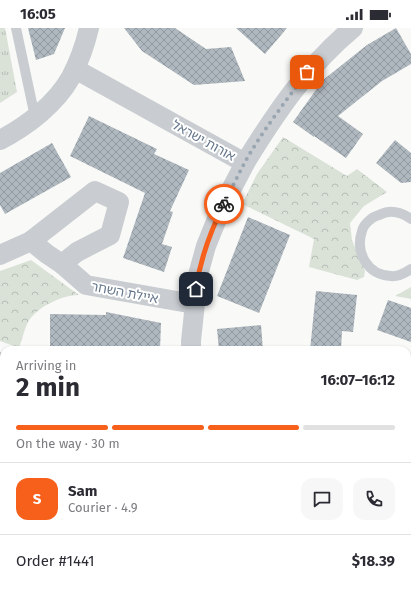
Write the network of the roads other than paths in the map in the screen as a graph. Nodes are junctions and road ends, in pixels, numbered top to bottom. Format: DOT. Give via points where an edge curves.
graph roads {
  1 [pos="16,28"];
  2 [pos="89,28"];
  3 [pos="344,30"];
  4 [pos="75,69"];
  5 [pos="35,117"];
  6 [pos="0,140"];
  7 [pos="245,163"];
  8 [pos="411,219"];
  9 [pos="31,241"];
  10 [pos="0,255"];
  11 [pos="62,264"];
  12 [pos="411,270"];
  13 [pos="194,304"];
  14 [pos="191,346"];
  1 -- 5 [label="lane"];
  2 -- 4 [label="street"];
  3 -- 7 [label="street" via="307,72"];
  4 -- 5 [label="street" via="63,89"];
  4 -- 7 [label="street, אורות ישראל"];
  5 -- 6 [label="street"];
  7 -- 13 [label="street, אורות ישראל" via="206,246"];
  8 -- 12 [label="lane" via="394,212 383,213 370,219 359,239 364,261 380,274 402,275"];
  9 -- 10 [label="street"];
  9 -- 11 [label="street, איילת השחר"];
  9 -- 11 [label="street" via="95,191 119,202 110,235 77,252"];
  11 -- 13 [label="street, איילת השחר" via="86,285"];
  13 -- 14 [label="street, אורות ישראל"];
}
